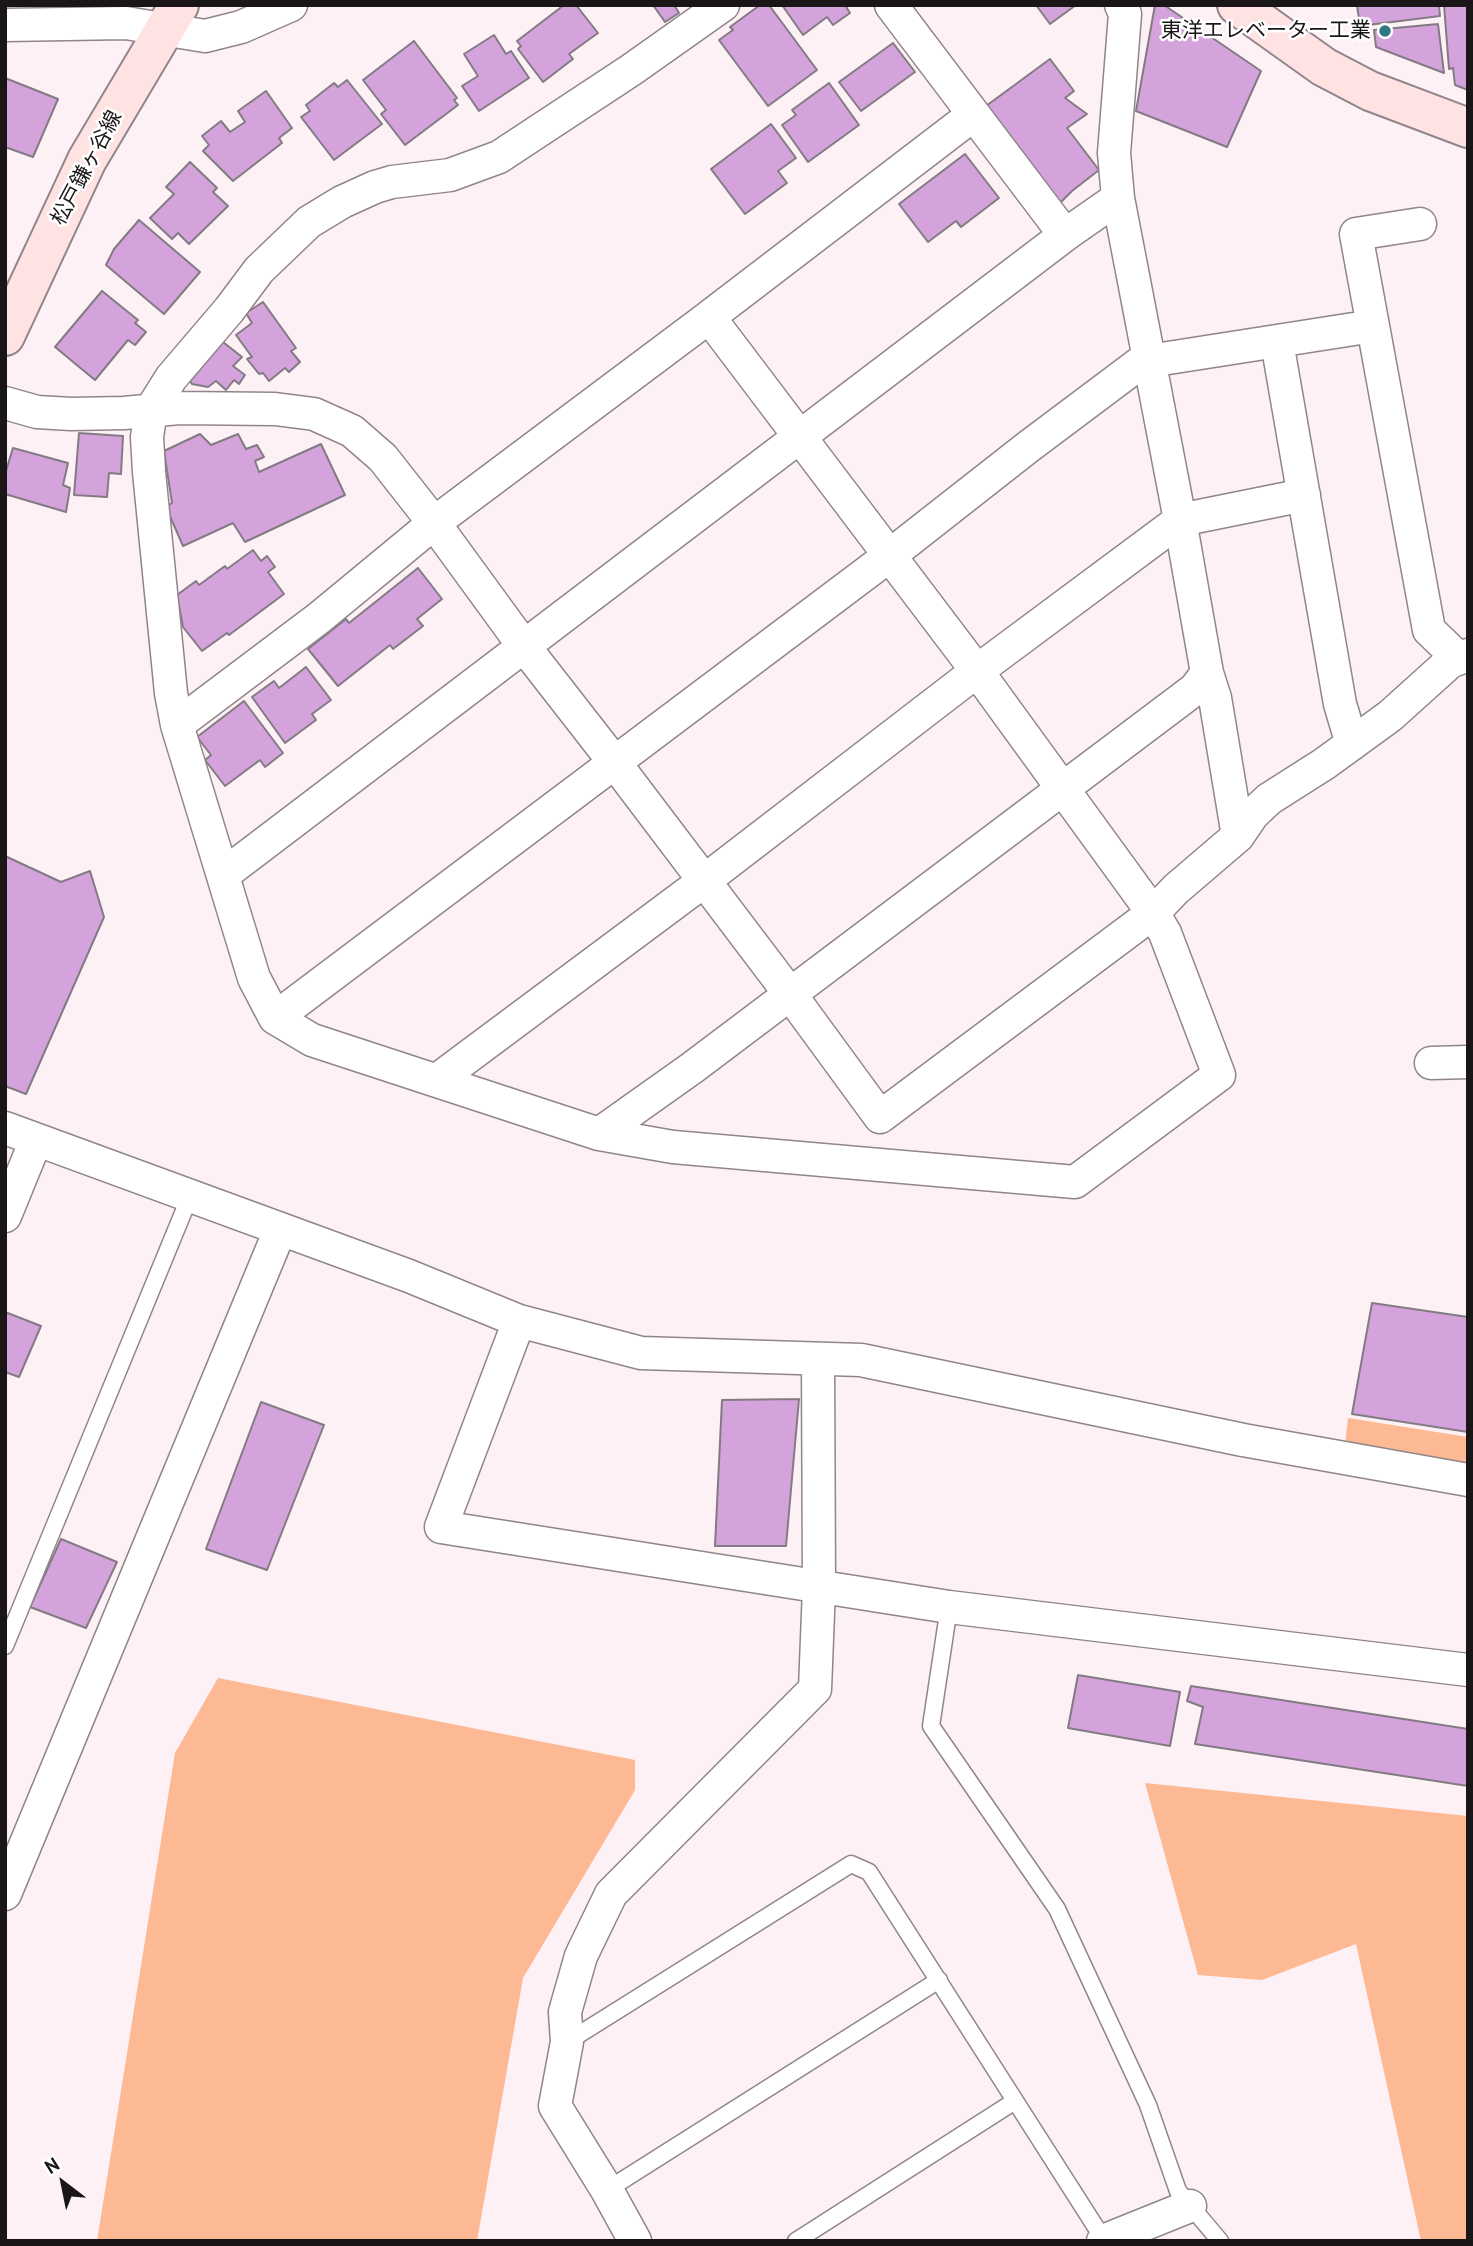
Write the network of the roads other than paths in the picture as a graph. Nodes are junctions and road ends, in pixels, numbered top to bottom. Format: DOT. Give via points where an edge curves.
graph roads {
  1 [pos="291,5"];
  2 [pos="723,5"];
  3 [pos="891,5"];
  4 [pos="1121,5"];
  5 [pos="1237,5"];
  6 [pos="172,17"];
  7 [pos="5,25"];
  8 [pos="973,115"];
  9 [pos="1468,128"];
  10 [pos="1118,198"];
  11 [pos="1420,224"];
  12 [pos="1065,235"];
  13 [pos="709,317"];
  14 [pos="1373,326"];
  15 [pos="5,336"];
  16 [pos="1277,342"];
  17 [pos="1148,359"];
  18 [pos="5,403"];
  19 [pos="151,410"];
  20 [pos="799,437"];
  21 [pos="1304,495"];
  22 [pos="1180,520"];
  23 [pos="434,523"];
  24 [pos="890,556"];
  25 [pos="523,645"];
  26 [pos="1463,656"];
  27 [pos="977,671"];
  28 [pos="1207,673"];
  29 [pos="177,724"];
  30 [pos="1352,744"];
  31 [pos="615,763"];
  32 [pos="1063,788"];
  33 [pos="1237,836"];
  34 [pos="223,875"];
  35 [pos="704,881"];
  36 [pos="1153,913"];
  37 [pos="790,994"];
  38 [pos="275,1018"];
  39 [pos="1468,1062"];
  40 [pos="1431,1063"];
  41 [pos="437,1080"];
  42 [pos="880,1117"];
  43 [pos="5,1128"];
  44 [pos="599,1134"];
  45 [pos="36,1140"];
  46 [pos="889,1166"];
  47 [pos="190,1196"];
  48 [pos="5,1216"];
  49 [pos="280,1230"];
  50 [pos="519,1321"];
  51 [pos="818,1359"];
  52 [pos="1468,1480"];
  53 [pos="819,1588"];
  54 [pos="949,1608"];
  55 [pos="5,1646"];
  56 [pos="1468,1670"];
  57 [pos="6,1892"];
  58 [pos="939,1980"];
  59 [pos="567,2042"];
  60 [pos="1015,2101"];
  61 [pos="607,2190"];
  62 [pos="1190,2206"];
  63 [pos="1104,2240"];
  64 [pos="635,2241"];
  65 [pos="796,2241"];
  66 [pos="1220,2241"];
  1 -- 6 [label="street" via="241,27 205,36"];
  2 -- 19 [label="street" via="499,157 450,175 375,187 309,222 260,270 171,378"];
  3 -- 8 [label="street"];
  4 -- 10 [label="street" via="1125,14 1114,153"];
  5 -- 9 [label="main road" via="1324,67 1370,91"];
  6 -- 7 [label="street" via="126,23"];
  6 -- 15 [label="main road, 松戸鎌ヶ谷線" via="87,160"];
  8 -- 12 [label="street"];
  8 -- 13 [label="street"];
  10 -- 12 [label="street"];
  10 -- 17 [label="street"];
  11 -- 14 [label="street" via="1356,234"];
  12 -- 20 [label="street"];
  13 -- 20 [label="street"];
  13 -- 23 [label="street"];
  14 -- 16 [label="street"];
  14 -- 26 [label="street" via="1429,630"];
  16 -- 17 [label="street"];
  16 -- 21 [label="street"];
  17 -- 22 [label="street"];
  17 -- 24 [label="street"];
  18 -- 19 [label="street" via="37,412 71,414"];
  19 -- 23 [label="street" via="275,409 314,414 352,431 383,458"];
  19 -- 29 [label="street" via="146,438"];
  20 -- 24 [label="street"];
  20 -- 25 [label="street"];
  21 -- 22 [label="street"];
  21 -- 30 [label="street" via="1340,704"];
  22 -- 27 [label="street"];
  22 -- 28 [label="street"];
  23 -- 25 [label="street"];
  23 -- 29 [label="street" via="319,618"];
  24 -- 27 [label="street"];
  24 -- 31 [label="street"];
  25 -- 31 [label="street"];
  25 -- 34 [label="street"];
  26 -- 30 [label="street" via="1438,671"];
  27 -- 32 [label="street"];
  27 -- 35 [label="street"];
  28 -- 32 [label="street" via="1195,689"];
  28 -- 33 [label="street"];
  29 -- 34 [label="street"];
  30 -- 33 [label="street" via="1269,799"];
  31 -- 35 [label="street"];
  31 -- 38 [label="street"];
  32 -- 36 [label="street"];
  32 -- 37 [label="street"];
  33 -- 36 [label="street"];
  34 -- 38 [label="street" via="254,978"];
  35 -- 37 [label="street"];
  35 -- 41 [label="street"];
  36 -- 42 [label="street"];
  36 -- 46 [label="street" via="1165,933 1219,1075 1075,1182"];
  37 -- 42 [label="street"];
  37 -- 44 [label="street"];
  38 -- 41 [label="street" via="312,1040"];
  39 -- 40 [label="street"];
  41 -- 44 [label="street"];
  42 -- 46 [label="street"];
  43 -- 45 [label="street"];
  44 -- 46 [label="street" via="673,1147"];
  45 -- 47 [label="street"];
  45 -- 48 [label="street"];
  47 -- 49 [label="street"];
  47 -- 55 [label="lane"];
  49 -- 50 [label="street"];
  49 -- 57 [label="street"];
  50 -- 51 [label="street" via="641,1353"];
  50 -- 53 [label="street" via="441,1527"];
  51 -- 52 [label="street" via="861,1360 1243,1440"];
  51 -- 53 [label="street"];
  53 -- 54 [label="street"];
  53 -- 59 [label="street" via="816,1689 611,1894 581,1956 565,2012"];
  54 -- 56 [label="street"];
  54 -- 62 [label="lane" via="931,1726 1057,1909 1149,2105 1178,2191"];
  58 -- 59 [label="lane" via="869,1872 851,1864"];
  58 -- 60 [label="lane"];
  58 -- 61 [label="lane"];
  59 -- 61 [label="street" via="555,2106"];
  60 -- 63 [label="lane"];
  60 -- 65 [label="lane"];
  61 -- 64 [label="street"];
  62 -- 63 [label="street"];
  62 -- 66 [label="lane"];
}
